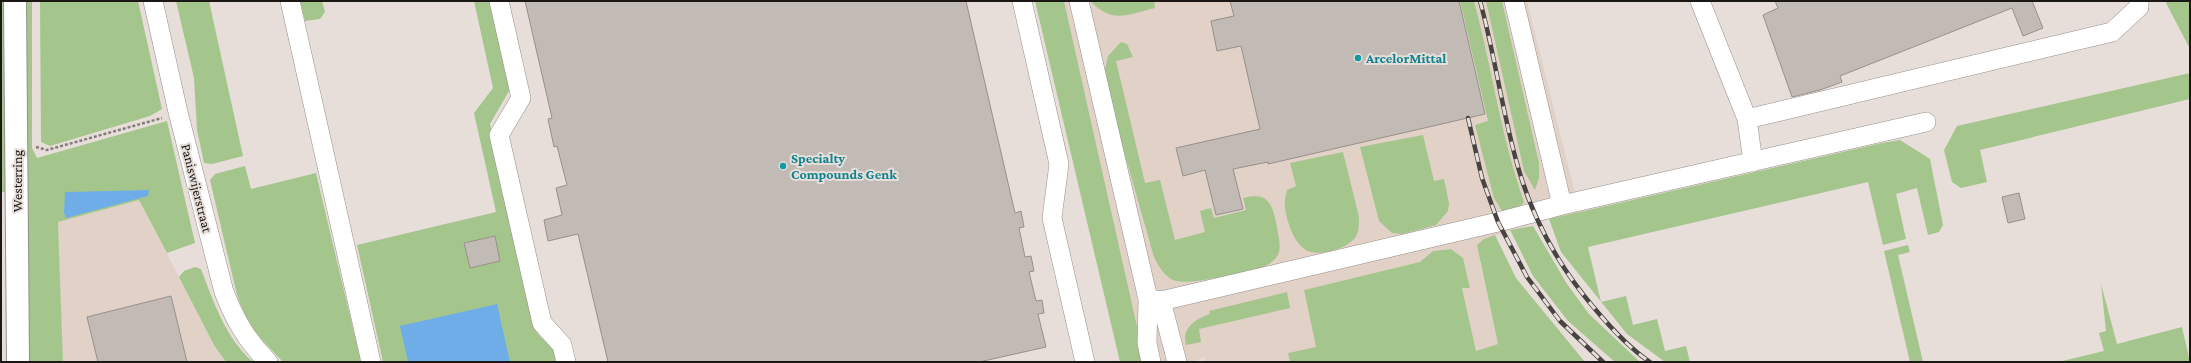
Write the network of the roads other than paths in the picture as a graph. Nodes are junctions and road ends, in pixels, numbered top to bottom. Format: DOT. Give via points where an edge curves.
graph roads {
  1 [pos="15,1"];
  2 [pos="153,1"];
  3 [pos="290,1"];
  4 [pos="499,1"];
  5 [pos="1022,1"];
  6 [pos="1079,1"];
  7 [pos="1514,1"];
  8 [pos="1700,1"];
  9 [pos="2139,1"];
  10 [pos="1747,120"];
  11 [pos="1926,122"];
  12 [pos="1754,162"];
  13 [pos="1562,205"];
  14 [pos="1155,300"];
  15 [pos="1176,359"];
  16 [pos="18,362"];
  17 [pos="268,362"];
  18 [pos="371,362"];
  19 [pos="566,362"];
  20 [pos="1086,362"];
  21 [pos="1151,362"];
  1 -- 16 [label="highway, Westerring"];
  2 -- 17 [label="street, Paniswijerstraat" via="178,112 224,292 234,318 251,346"];
  3 -- 18 [label="street"];
  4 -- 19 [label="street" via="521,98 499,135 542,323 562,345"];
  5 -- 20 [label="street" via="1059,164 1052,218"];
  6 -- 14 [label="street"];
  7 -- 13 [label="street"];
  8 -- 10 [label="street"];
  9 -- 10 [label="street" via="2139,7 2112,32"];
  10 -- 12 [label="street"];
  11 -- 12 [label="street"];
  12 -- 13 [label="street"];
  13 -- 14 [label="street" via="1498,222"];
  14 -- 15 [label="street"];
  14 -- 21 [label="street" via="1147,343"];
}
